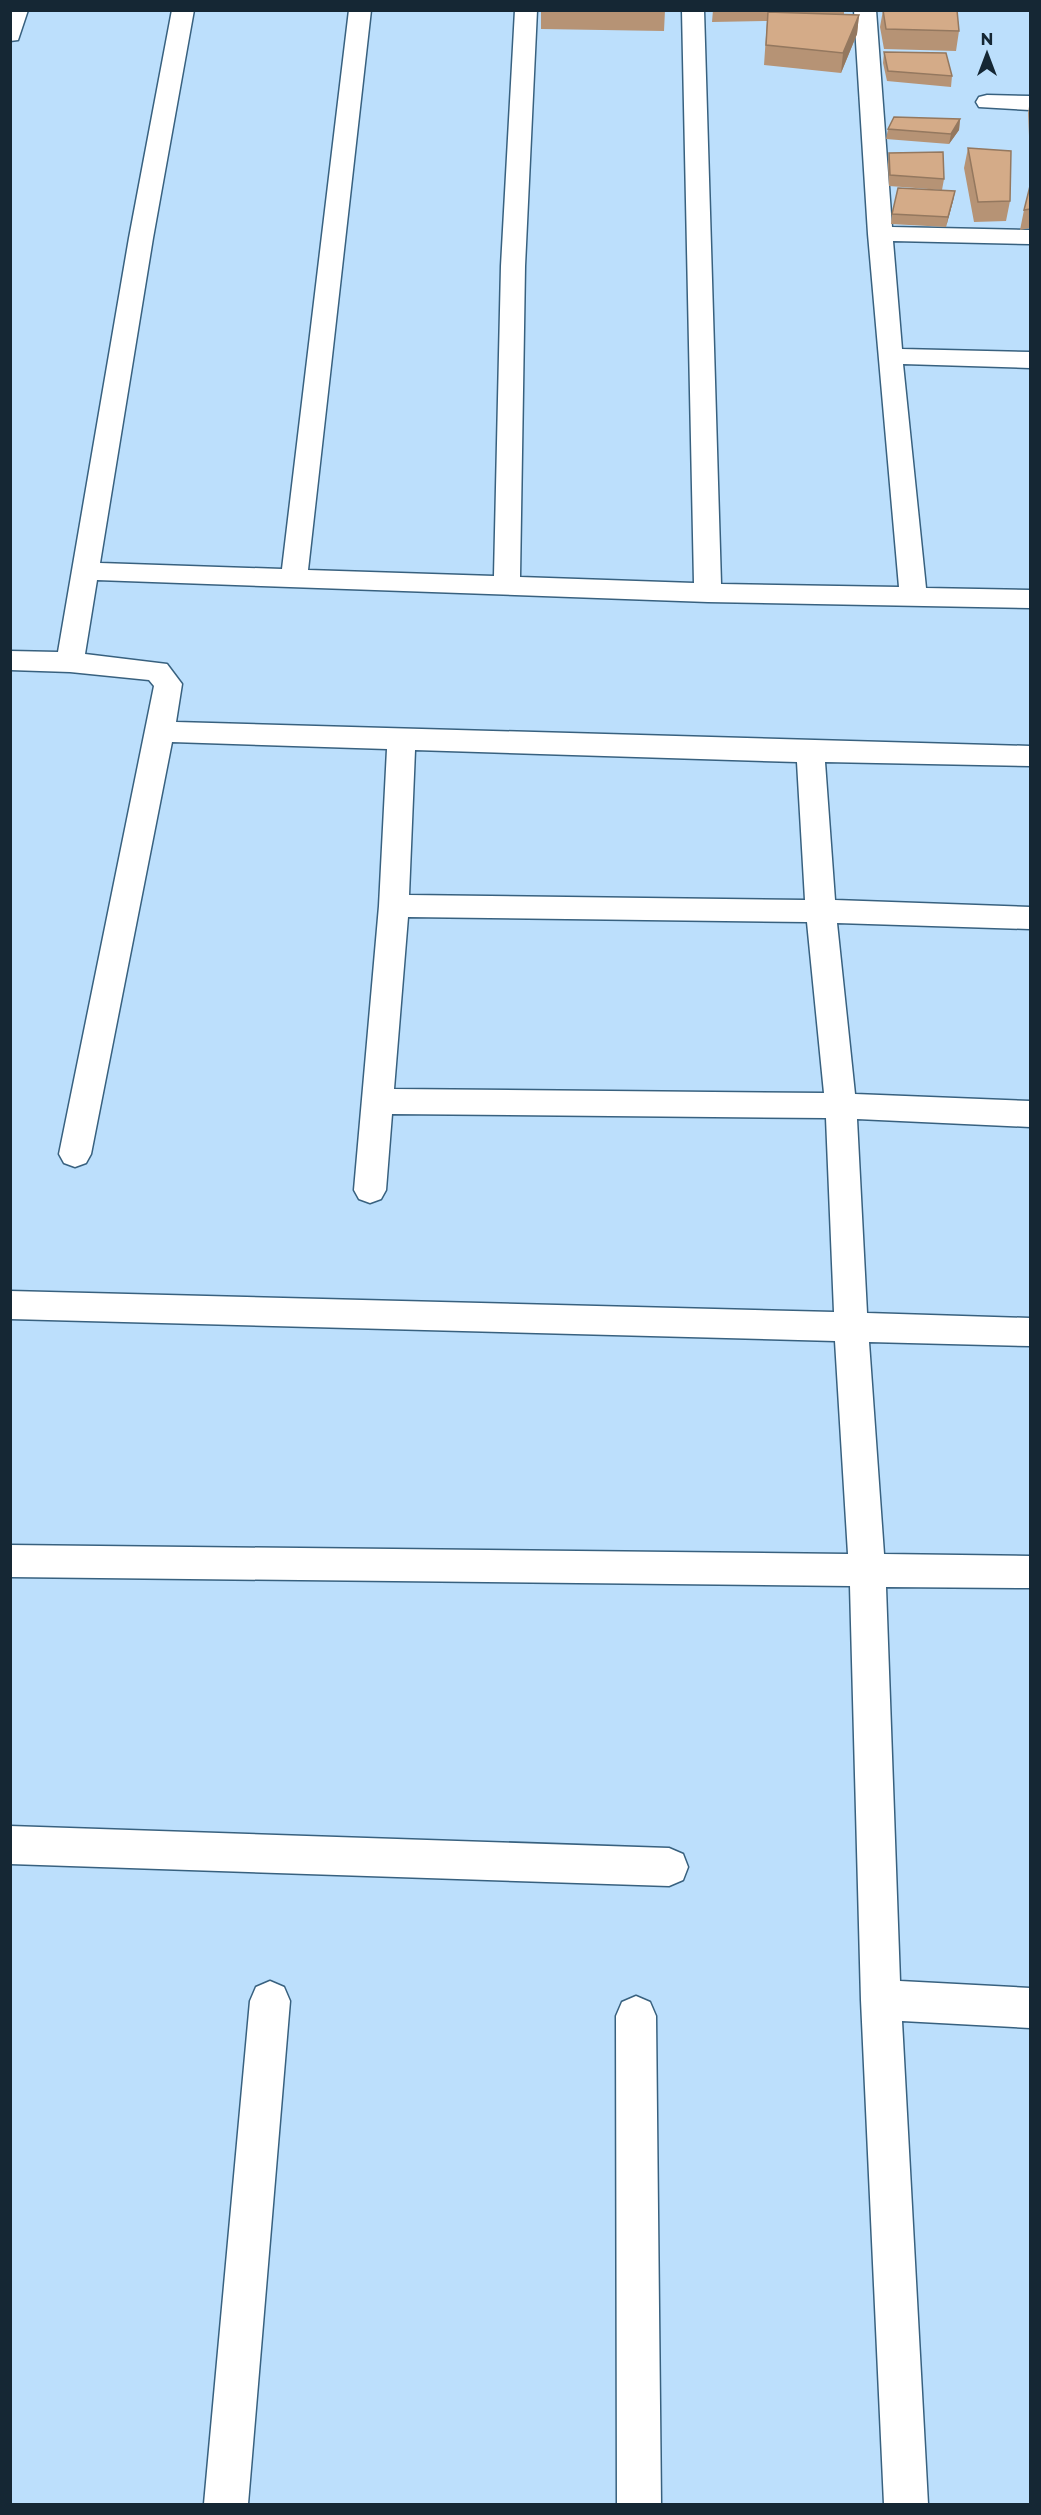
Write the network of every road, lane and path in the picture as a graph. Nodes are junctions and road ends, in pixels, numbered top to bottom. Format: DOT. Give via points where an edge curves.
graph roads {
  1 [pos="18,10"];
  2 [pos="183,10"];
  3 [pos="360,10"];
  4 [pos="526,10"];
  5 [pos="693,10"];
  6 [pos="865,10"];
  7 [pos="10,35"];
  8 [pos="987,102"];
  9 [pos="1030,103"];
  10 [pos="880,234"];
  11 [pos="1030,237"];
  12 [pos="890,356"];
  13 [pos="1030,360"];
  14 [pos="85,571"];
  15 [pos="294,580"];
  16 [pos="507,587"];
  17 [pos="708,593"];
  18 [pos="913,595"];
  19 [pos="1030,599"];
  20 [pos="10,660"];
  21 [pos="69,662"];
  22 [pos="160,732"];
  23 [pos="401,741"];
  24 [pos="810,752"];
  25 [pos="1030,756"];
  26 [pos="394,906"];
  27 [pos="821,911"];
  28 [pos="1030,918"];
  29 [pos="378,1101"];
  30 [pos="841,1106"];
  31 [pos="1030,1114"];
  32 [pos="75,1154"];
  33 [pos="370,1190"];
  34 [pos="10,1305"];
  35 [pos="851,1326"];
  36 [pos="1030,1332"];
  37 [pos="10,1561"];
  38 [pos="867,1569"];
  39 [pos="1030,1572"];
  40 [pos="10,1845"];
  41 [pos="669,1867"];
  42 [pos="881,2000"];
  43 [pos="270,2001"];
  44 [pos="1030,2008"];
  45 [pos="636,2016"];
  46 [pos="226,2505"];
  47 [pos="639,2505"];
  48 [pos="906,2505"];
  1 -- 7 [label="street"];
  2 -- 14 [label="street"];
  3 -- 15 [label="street"];
  4 -- 16 [label="street" via="513,266"];
  5 -- 17 [label="street"];
  6 -- 10 [label="street"];
  8 -- 9 [label="street"];
  10 -- 11 [label="street"];
  10 -- 12 [label="street"];
  12 -- 13 [label="street"];
  12 -- 18 [label="street"];
  14 -- 15 [label="street"];
  14 -- 21 [label="street"];
  15 -- 16 [label="street"];
  16 -- 17 [label="street"];
  17 -- 18 [label="street"];
  18 -- 19 [label="street"];
  20 -- 21 [label="street"];
  21 -- 22 [label="street" via="146,669 164,676 168,684"];
  22 -- 23 [label="street"];
  22 -- 32 [label="street"];
  23 -- 24 [label="street"];
  23 -- 26 [label="street"];
  24 -- 25 [label="street"];
  24 -- 27 [label="street"];
  26 -- 27 [label="street"];
  26 -- 29 [label="street"];
  27 -- 28 [label="street"];
  27 -- 30 [label="street"];
  29 -- 30 [label="street"];
  29 -- 33 [label="street"];
  30 -- 31 [label="street"];
  30 -- 35 [label="street"];
  34 -- 35 [label="street"];
  35 -- 36 [label="street"];
  35 -- 38 [label="street"];
  37 -- 38 [label="street"];
  38 -- 39 [label="street"];
  38 -- 42 [label="street"];
  40 -- 41 [label="street"];
  42 -- 44 [label="street"];
  42 -- 48 [label="street"];
  43 -- 46 [label="street"];
  45 -- 47 [label="street"];
}
